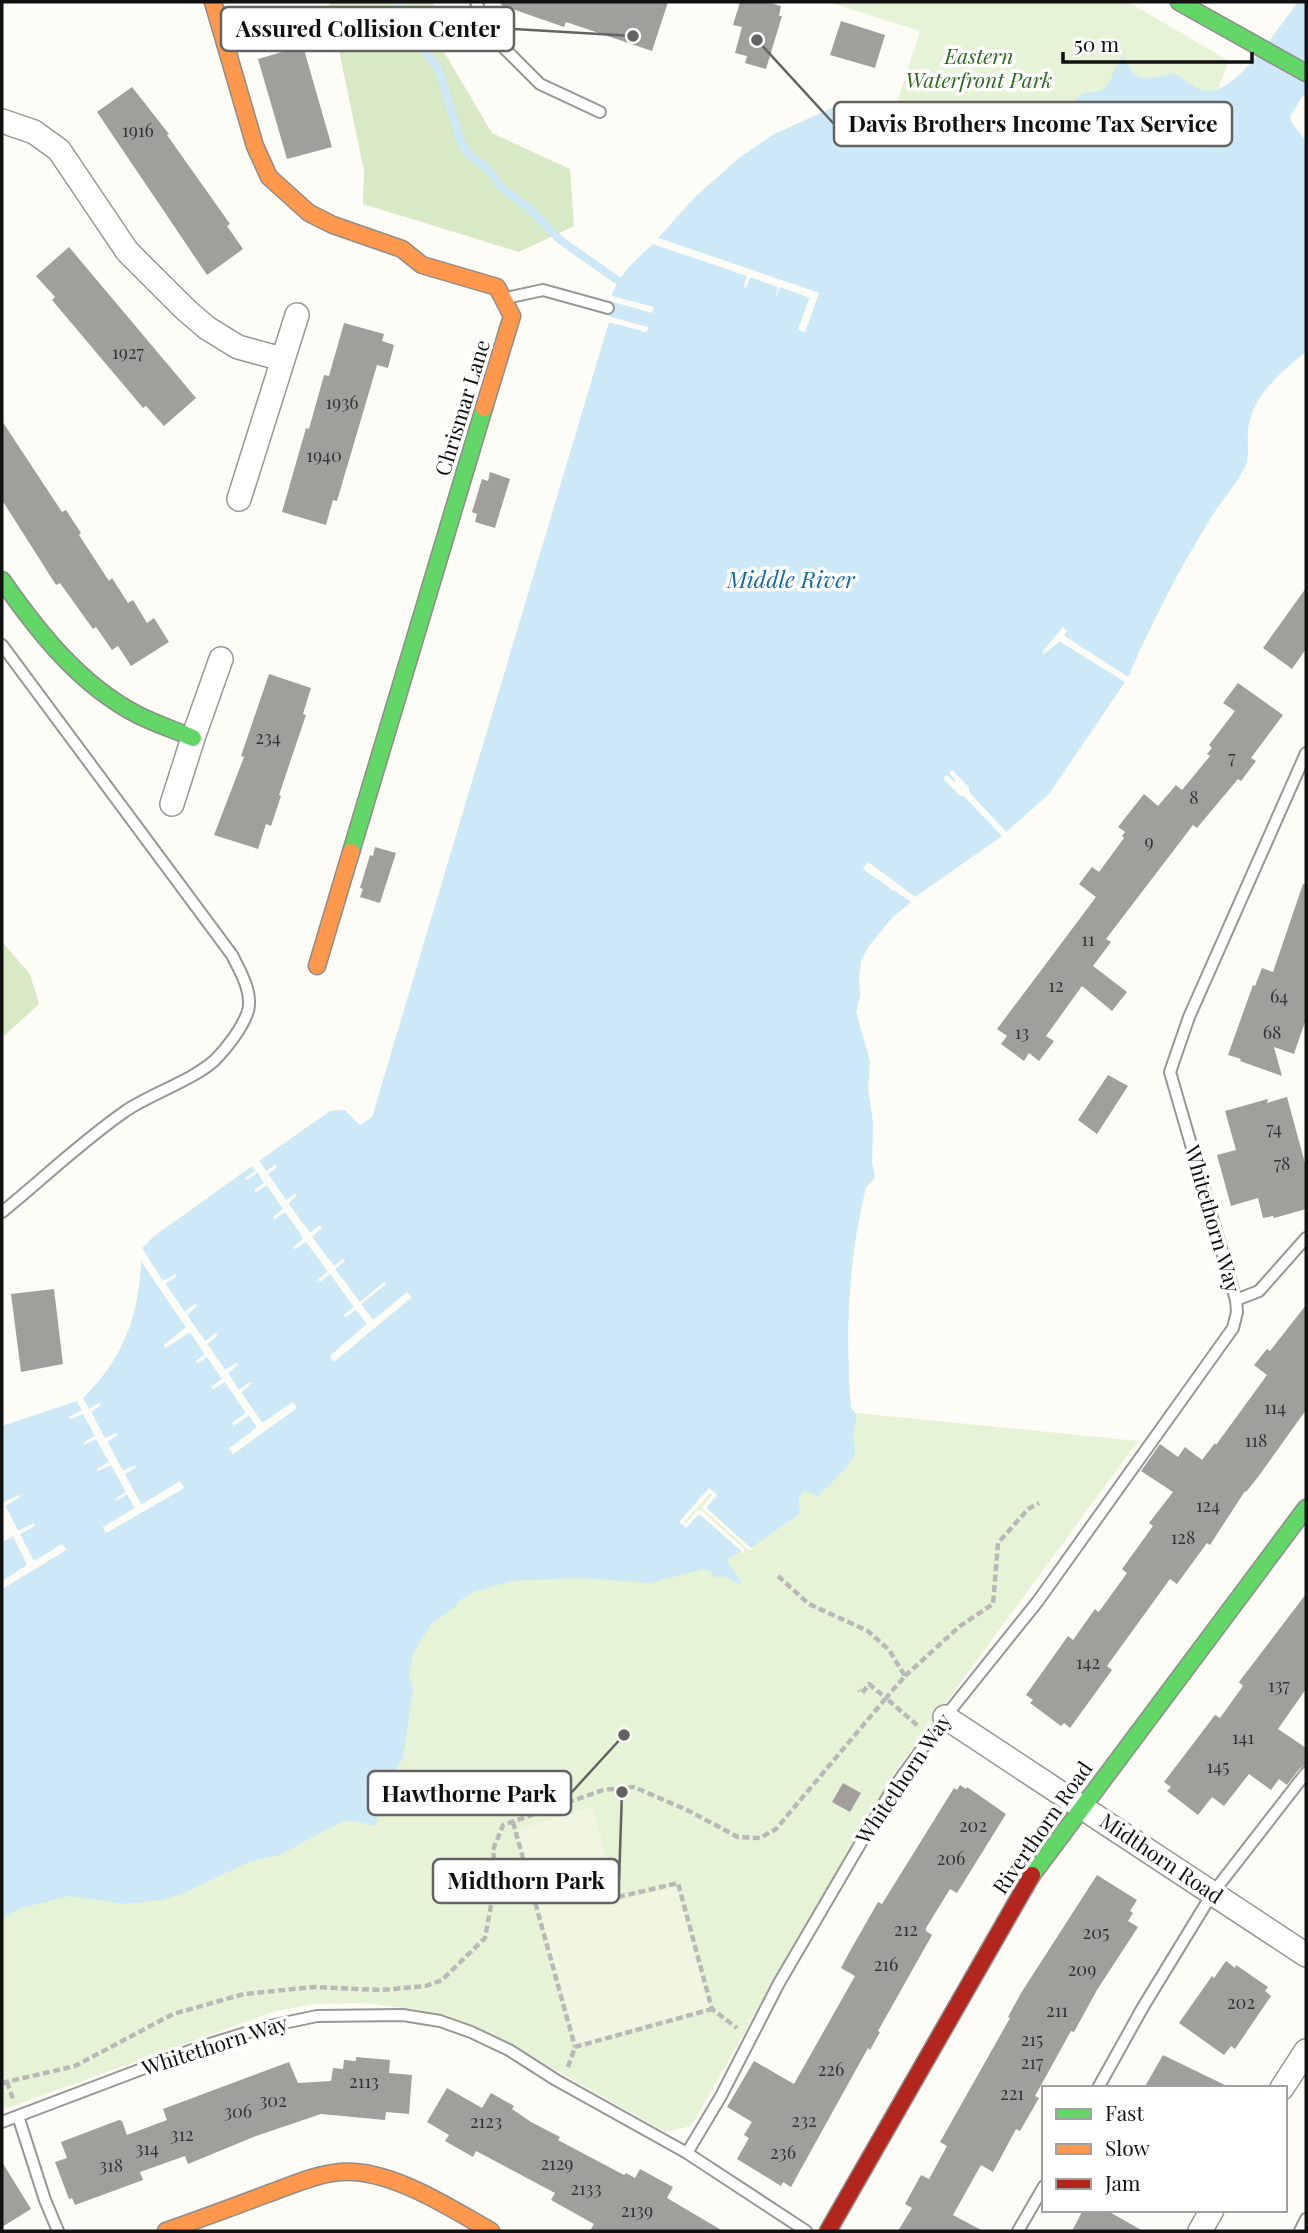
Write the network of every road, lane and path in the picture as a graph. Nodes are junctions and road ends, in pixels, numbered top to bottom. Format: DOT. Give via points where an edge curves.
graph roads {
  1 [pos="213,2"];
  2 [pos="477,2"];
  3 [pos="1179,2"];
  4 [pos="1306,72"];
  5 [pos="600,112"];
  6 [pos="2,121"];
  7 [pos="503,299"];
  8 [pos="608,308"];
  9 [pos="297,315"];
  10 [pos="282,359"];
  11 [pos="239,499"];
  12 [pos="2,580"];
  13 [pos="2,645"];
  14 [pos="221,659"];
  15 [pos="193,738"];
  16 [pos="1306,753"];
  17 [pos="172,804"];
  18 [pos="317,965"];
  19 [pos="2,1212"];
  20 [pos="1306,1238"];
  21 [pos="1236,1300"];
  22 [pos="1040,1503"];
  23 [pos="1306,1508"];
  24 [pos="778,1576"];
  25 [pos="905,1676"];
  26 [pos="859,1690"];
  27 [pos="886,1698"];
  28 [pos="945,1717"];
  29 [pos="931,1737"];
  30 [pos="1306,1773"];
  31 [pos="1082,1806"];
  32 [pos="513,1822"];
  33 [pos="1212,1894"];
  34 [pos="618,1898"];
  35 [pos="1306,1955"];
  36 [pos="712,2009"];
  37 [pos="751,2038"];
  38 [pos="575,2047"];
  39 [pos="1303,2061"];
  40 [pos="2,2083"];
  41 [pos="563,2084"];
  42 [pos="1099,2086"];
  43 [pos="1284,2086"];
  44 [pos="18,2116"];
  45 [pos="2,2122"];
  46 [pos="687,2153"];
  47 [pos="1042,2189"];
  48 [pos="1211,2212"];
  49 [pos="1306,2219"];
  50 [pos="58,2231"];
  51 [pos="166,2231"];
  52 [pos="491,2231"];
  53 [pos="806,2231"];
  54 [pos="828,2231"];
  55 [pos="1018,2231"];
  56 [pos="1200,2231"];
  57 [pos="1300,2231"];
  1 -- 7 [label="street" via="255,146 269,177 309,213 402,249 422,265 497,288"];
  2 -- 5 [label="lane" via="491,35 540,84"];
  3 -- 4 [label="street"];
  6 -- 10 [label="street" via="34,132 59,150 127,251 196,318 237,347"];
  7 -- 8 [label="lane" via="542,290"];
  7 -- 18 [label="street, Chrismar Lane" via="512,316"];
  9 -- 10 [label="street"];
  10 -- 11 [label="street"];
  12 -- 15 [label="street" via="37,629 101,691 138,715"];
  13 -- 19 [label="lane" via="232,955 243,976 248,1009 215,1060 129,1109"];
  14 -- 15 [label="street"];
  15 -- 17 [label="street"];
  16 -- 21 [label="lane, Whitethorn Way" via="1189,1017 1170,1072"];
  20 -- 21 [label="lane" via="1259,1291"];
  21 -- 28 [label="lane, Whitethorn Way" via="1233,1328 1213,1359 1038,1601"];
  22 -- 25 [label="path" via="1028,1509 998,1544 992,1604"];
  23 -- 31 [label="street, Riverthorn Road"];
  24 -- 25 [label="path" via="809,1604 869,1631 889,1650"];
  25 -- 27 [label="path"];
  26 -- 27 [label="path" via="862,1693 869,1684"];
  27 -- 29 [label="path"];
  27 -- 32 [label="path" via="776,1829 760,1838 738,1837 634,1787 603,1790"];
  28 -- 29 [label="lane, Whitethorn Way"];
  28 -- 31 [label="street, Midthorn Road"];
  29 -- 37 [label="lane, Whitethorn Way" via="890,1793"];
  30 -- 33 [label="lane"];
  31 -- 33 [label="street, Midthorn Road"];
  31 -- 54 [label="street, Riverthorn Road" via="1031,1874"];
  32 -- 38 [label="path"];
  32 -- 40 [label="path" via="503,1825 493,1850 496,1878 485,1938 442,1980 381,1990 314,1987 244,1994 173,2014 75,2066"];
  33 -- 35 [label="street, Midthorn Road"];
  33 -- 42 [label="lane"];
  34 -- 36 [label="path" via="678,1883"];
  36 -- 37 [label="path"];
  36 -- 38 [label="path"];
  37 -- 46 [label="lane, Whitethorn Way"];
  38 -- 41 [label="path"];
  39 -- 43 [label="street"];
  41 -- 44 [label="lane, Whitethorn Way" via="509,2050 440,2021 378,2013 317,2016 265,2026 200,2047"];
  41 -- 46 [label="lane, Whitethorn Way"];
  44 -- 45 [label="lane, Whitethorn Way"];
  44 -- 50 [label="lane"];
  46 -- 53 [label="lane"];
  47 -- 55 [label="lane"];
  48 -- 56 [label="street"];
  49 -- 57 [label="lane"];
  51 -- 52 [label="street" via="323,2174 354,2172 382,2178 437,2201"];
}
